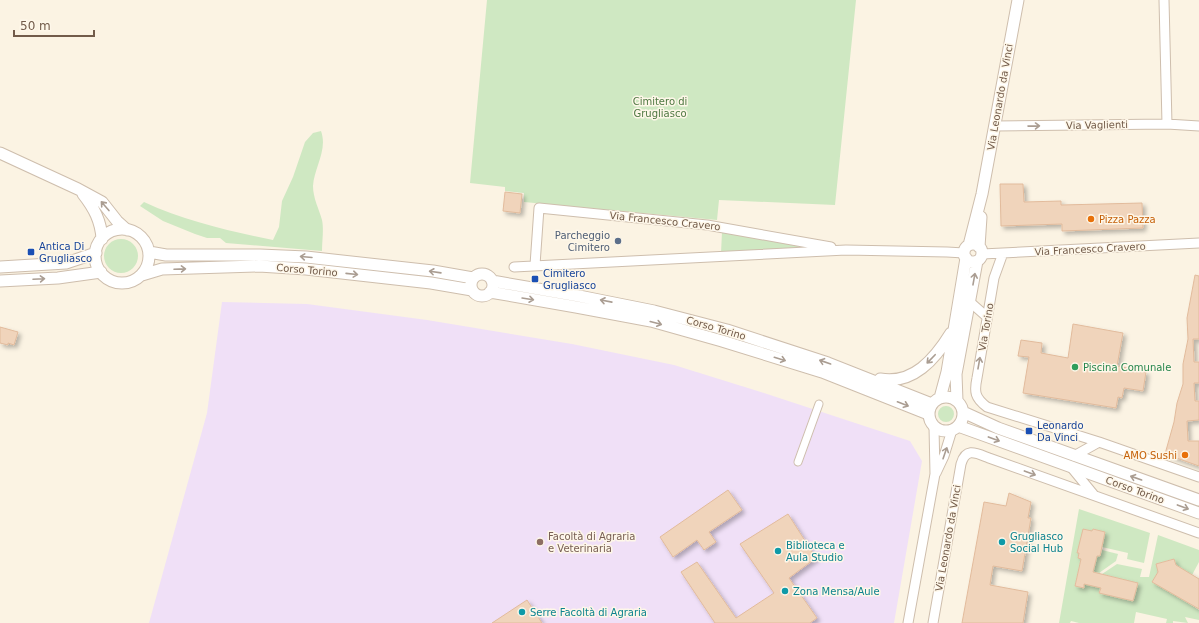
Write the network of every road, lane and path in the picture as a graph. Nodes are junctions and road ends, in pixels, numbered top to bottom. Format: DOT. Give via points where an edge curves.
graph roads {
  1 [pos="1018,0"];
  2 [pos="1164,0"];
  3 [pos="1167,124"];
  4 [pos="995,126"];
  5 [pos="1199,126"];
  6 [pos="0,153"];
  7 [pos="78,189"];
  8 [pos="127,230"];
  9 [pos="102,239"];
  10 [pos="1199,243"];
  11 [pos="846,250"];
  12 [pos="149,252"];
  13 [pos="96,253"];
  14 [pos="973,253"];
  15 [pos="1003,253"];
  16 [pos="535,266"];
  17 [pos="0,267"];
  18 [pos="514,267"];
  19 [pos="101,272"];
  20 [pos="142,275"];
  21 [pos="473,278"];
  22 [pos="0,281"];
  23 [pos="491,287"];
  24 [pos="472,290"];
  25 [pos="970,302"];
  26 [pos="987,317"];
  27 [pos="954,328"];
  28 [pos="862,376"];
  29 [pos="957,401"];
  30 [pos="819,404"];
  31 [pos="933,405"];
  32 [pos="963,412"];
  33 [pos="934,427"];
  34 [pos="955,428"];
  35 [pos="1099,442"];
  36 [pos="967,454"];
  37 [pos="1072,461"];
  38 [pos="798,462"];
  39 [pos="935,474"];
  40 [pos="1199,477"];
  41 [pos="1094,496"];
  42 [pos="1199,500"];
  43 [pos="1199,513"];
  44 [pos="1199,533"];
  45 [pos="908,623"];
  46 [pos="932,623"];
  1 -- 4 [label="street, Via Leonardo da Vinci"];
  2 -- 3 [label="street"];
  4 -- 3 [label="street, Via Vaglienti, one-way"];
  3 -- 5 [label="street, Via Vaglienti"];
  4 -- 14 [label="street, Via Leonardo da Vinci"];
  6 -- 7 [label="street"];
  8 -- 7 [label="street, one-way" via="102,202"];
  7 -- 9 [label="street" via="97,215"];
  8 -- 9 [label="street" via="106,234"];
  8 -- 12 [label="street" via="137,234 144,241"];
  9 -- 13 [label="street"];
  10 -- 15 [label="street, Via Francesco Cravero"];
  11 -- 14 [label="street, Via Francesco Cravero"];
  11 -- 16 [label="street, Via Francesco Cravero"];
  11 -- 16 [label="street, Via Francesco Cravero" via="707,225 539,208"];
  12 -- 20 [label="street"];
  21 -- 12 [label="street, Corso Torino, one-way" via="306,257 166,255"];
  13 -- 17 [label="street" via="66,263"];
  13 -- 19 [label="street" via="96,264"];
  14 -- 15 [label="street, Via Francesco Cravero"];
  25 -- 14 [label="street, Via Leonardo da Vinci, one-way"];
  14 -- 27 [label="street, Via Leonardo da Vinci"];
  15 -- 26 [label="street, Via Torino" via="994,278"];
  16 -- 18 [label="street, Via Francesco Cravero"];
  19 -- 20 [label="street, Corso Torino" via="109,280 118,283 130,282"];
  22 -- 19 [label="street, one-way" via="58,278"];
  20 -- 24 [label="street, Corso Torino, one-way" via="162,269 259,266 423,282"];
  21 -- 23 [label="street, Corso Torino" via="482,274 490,278"];
  21 -- 24 [label="street"];
  23 -- 24 [label="street, Corso Torino" via="486,295 481,296"];
  28 -- 23 [label="street, Corso Torino, one-way" via="727,330 662,313 579,296"];
  23 -- 31 [label="street, Corso Torino, one-way" via="658,323"];
  25 -- 26 [label="street"];
  25 -- 29 [label="street, Via Leonardo da Vinci" via="956,374"];
  35 -- 26 [label="street, Via Torino, one-way" via="987,407 980,401 975,389"];
  27 -- 28 [label="street, one-way" via="942,348 921,369 906,378 890,381"];
  27 -- 31 [label="street, Via Leonardo da Vinci" via="946,372"];
  28 -- 31 [label="street, Corso Torino"];
  29 -- 31 [label="street, Corso Torino" via="946,397"];
  29 -- 32 [label="street"];
  30 -- 38 [label="street"];
  31 -- 33 [label="street" via="929,419"];
  32 -- 34 [label="street" via="961,422"];
  32 -- 37 [label="street, Corso Torino"];
  33 -- 34 [label="street, Corso Torino" via="943,431"];
  33 -- 39 [label="street"];
  34 -- 37 [label="street, Corso Torino, one-way"];
  39 -- 34 [label="street, one-way"];
  35 -- 37 [label="street"];
  35 -- 40 [label="street"];
  36 -- 41 [label="street, Corso Torino, one-way" via="976,454"];
  36 -- 46 [label="street, Via Leonardo da Vinci" via="961,464"];
  37 -- 41 [label="street, Corso Torino"];
  42 -- 37 [label="street, Corso Torino, one-way"];
  37 -- 43 [label="street, Corso Torino, one-way"];
  39 -- 45 [label="street"];
  41 -- 44 [label="street, Corso Torino"];
}
